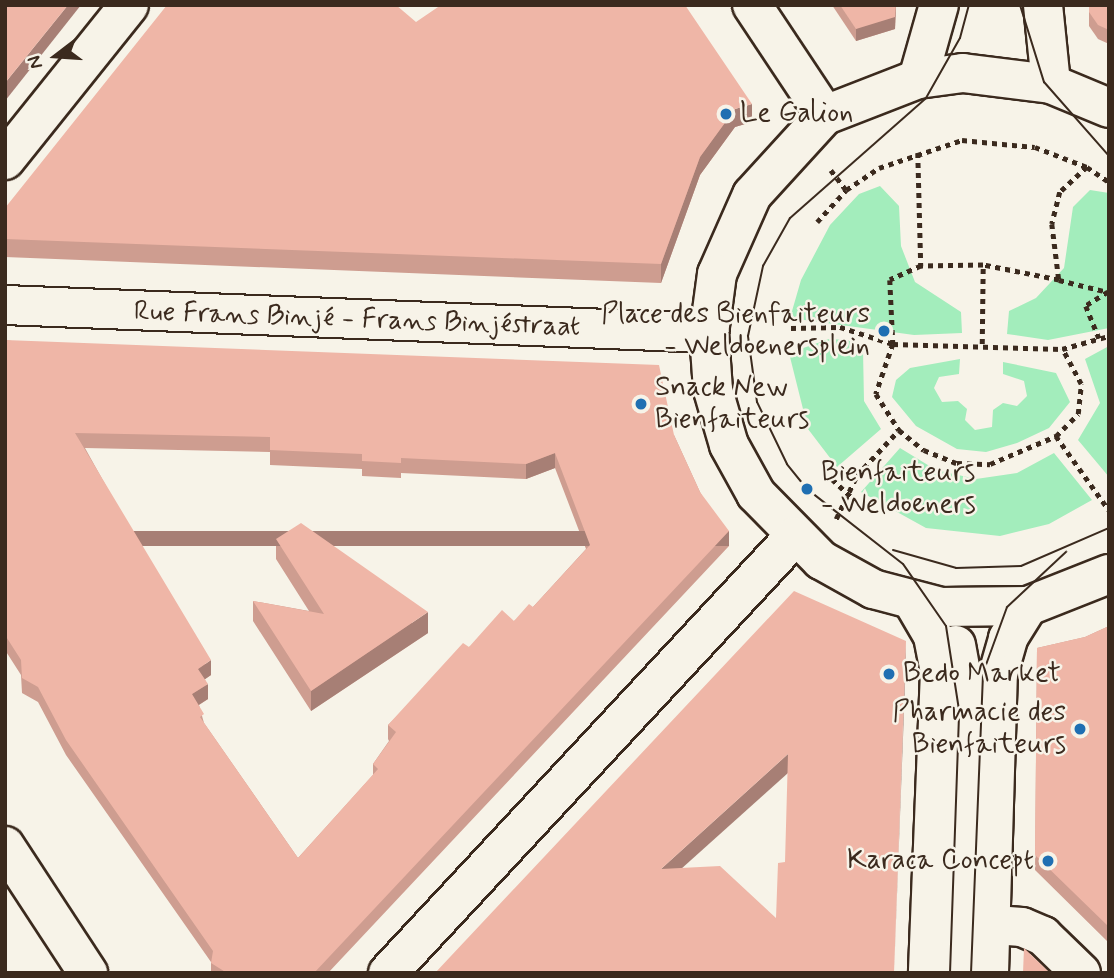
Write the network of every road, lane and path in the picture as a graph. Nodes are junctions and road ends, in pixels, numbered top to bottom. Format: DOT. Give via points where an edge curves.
graph roads {
  1 [pos="129,5"];
  2 [pos="752,5"];
  3 [pos="939,5"];
  4 [pos="1043,5"];
  5 [pos="918,79"];
  6 [pos="1051,84"];
  7 [pos="1109,108"];
  8 [pos="825,115"];
  9 [pos="918,153"];
  10 [pos="5,160"];
  11 [pos="1087,167"];
  12 [pos="1109,182"];
  13 [pos="817,222"];
  14 [pos="983,265"];
  15 [pos="921,266"];
  16 [pos="1059,280"];
  17 [pos="1109,291"];
  18 [pos="5,306"];
  19 [pos="791,328"];
  20 [pos="709,333"];
  21 [pos="1109,336"];
  22 [pos="1098,339"];
  23 [pos="892,344"];
  24 [pos="982,344"];
  25 [pos="1062,349"];
  26 [pos="899,430"];
  27 [pos="1056,436"];
  28 [pos="832,479"];
  29 [pos="851,497"];
  30 [pos="1107,503"];
  31 [pos="1109,510"];
  32 [pos="811,533"];
  33 [pos="1109,574"];
  34 [pos="926,604"];
  35 [pos="1017,606"];
  36 [pos="968,711"];
  37 [pos="5,846"];
  38 [pos="961,923"];
  39 [pos="88,973"];
  40 [pos="388,973"];
  41 [pos="928,973"];
  42 [pos="960,973"];
  43 [pos="989,973"];
  44 [pos="1081,973"];
  1 -- 10 [label="street"];
  2 -- 8 [label="street"];
  3 -- 5 [label="street"];
  4 -- 6 [label="street"];
  5 -- 6 [label="street" via="974,74"];
  5 -- 8 [label="street"];
  6 -- 7 [label="street"];
  8 -- 20 [label="street" via="751,195 717,274"];
  9 -- 11 [label="path" via="962,140 1035,147"];
  9 -- 13 [label="path" via="846,190"];
  9 -- 15 [label="path"];
  11 -- 12 [label="path"];
  11 -- 16 [label="path" via="1060,192 1053,216"];
  14 -- 15 [label="path"];
  14 -- 16 [label="path"];
  14 -- 24 [label="path"];
  15 -- 23 [label="path" via="890,280"];
  16 -- 17 [label="path"];
  17 -- 22 [label="path" via="1086,306"];
  18 -- 20 [label="street, Rue Frans Binjé - Frans Binjéstraat"];
  19 -- 23 [label="path" via="840,327"];
  20 -- 32 [label="street" via="713,390 729,445 756,494"];
  21 -- 22 [label="path"];
  22 -- 25 [label="path"];
  23 -- 24 [label="path"];
  23 -- 26 [label="path" via="876,394"];
  24 -- 25 [label="path"];
  25 -- 27 [label="path" via="1081,384 1082,403"];
  26 -- 27 [label="path" via="924,450 957,463 990,464"];
  26 -- 29 [label="path" via="857,475"];
  27 -- 30 [label="path"];
  28 -- 29 [label="path"];
  29 -- 32 [label="path"];
  30 -- 31 [label="path"];
  32 -- 34 [label="street" via="873,589"];
  32 -- 40 [label="street"];
  33 -- 35 [label="street"];
  34 -- 35 [label="street"];
  34 -- 36 [label="street" via="956,644"];
  34 -- 38 [label="street" via="940,671"];
  35 -- 36 [label="street" via="989,638"];
  35 -- 38 [label="street" via="998,674"];
  36 -- 38 [label="street"];
  37 -- 39 [label="street"];
  38 -- 41 [label="street"];
  38 -- 42 [label="street"];
  38 -- 43 [label="street"];
  38 -- 44 [label="street" via="1042,936"];
}
